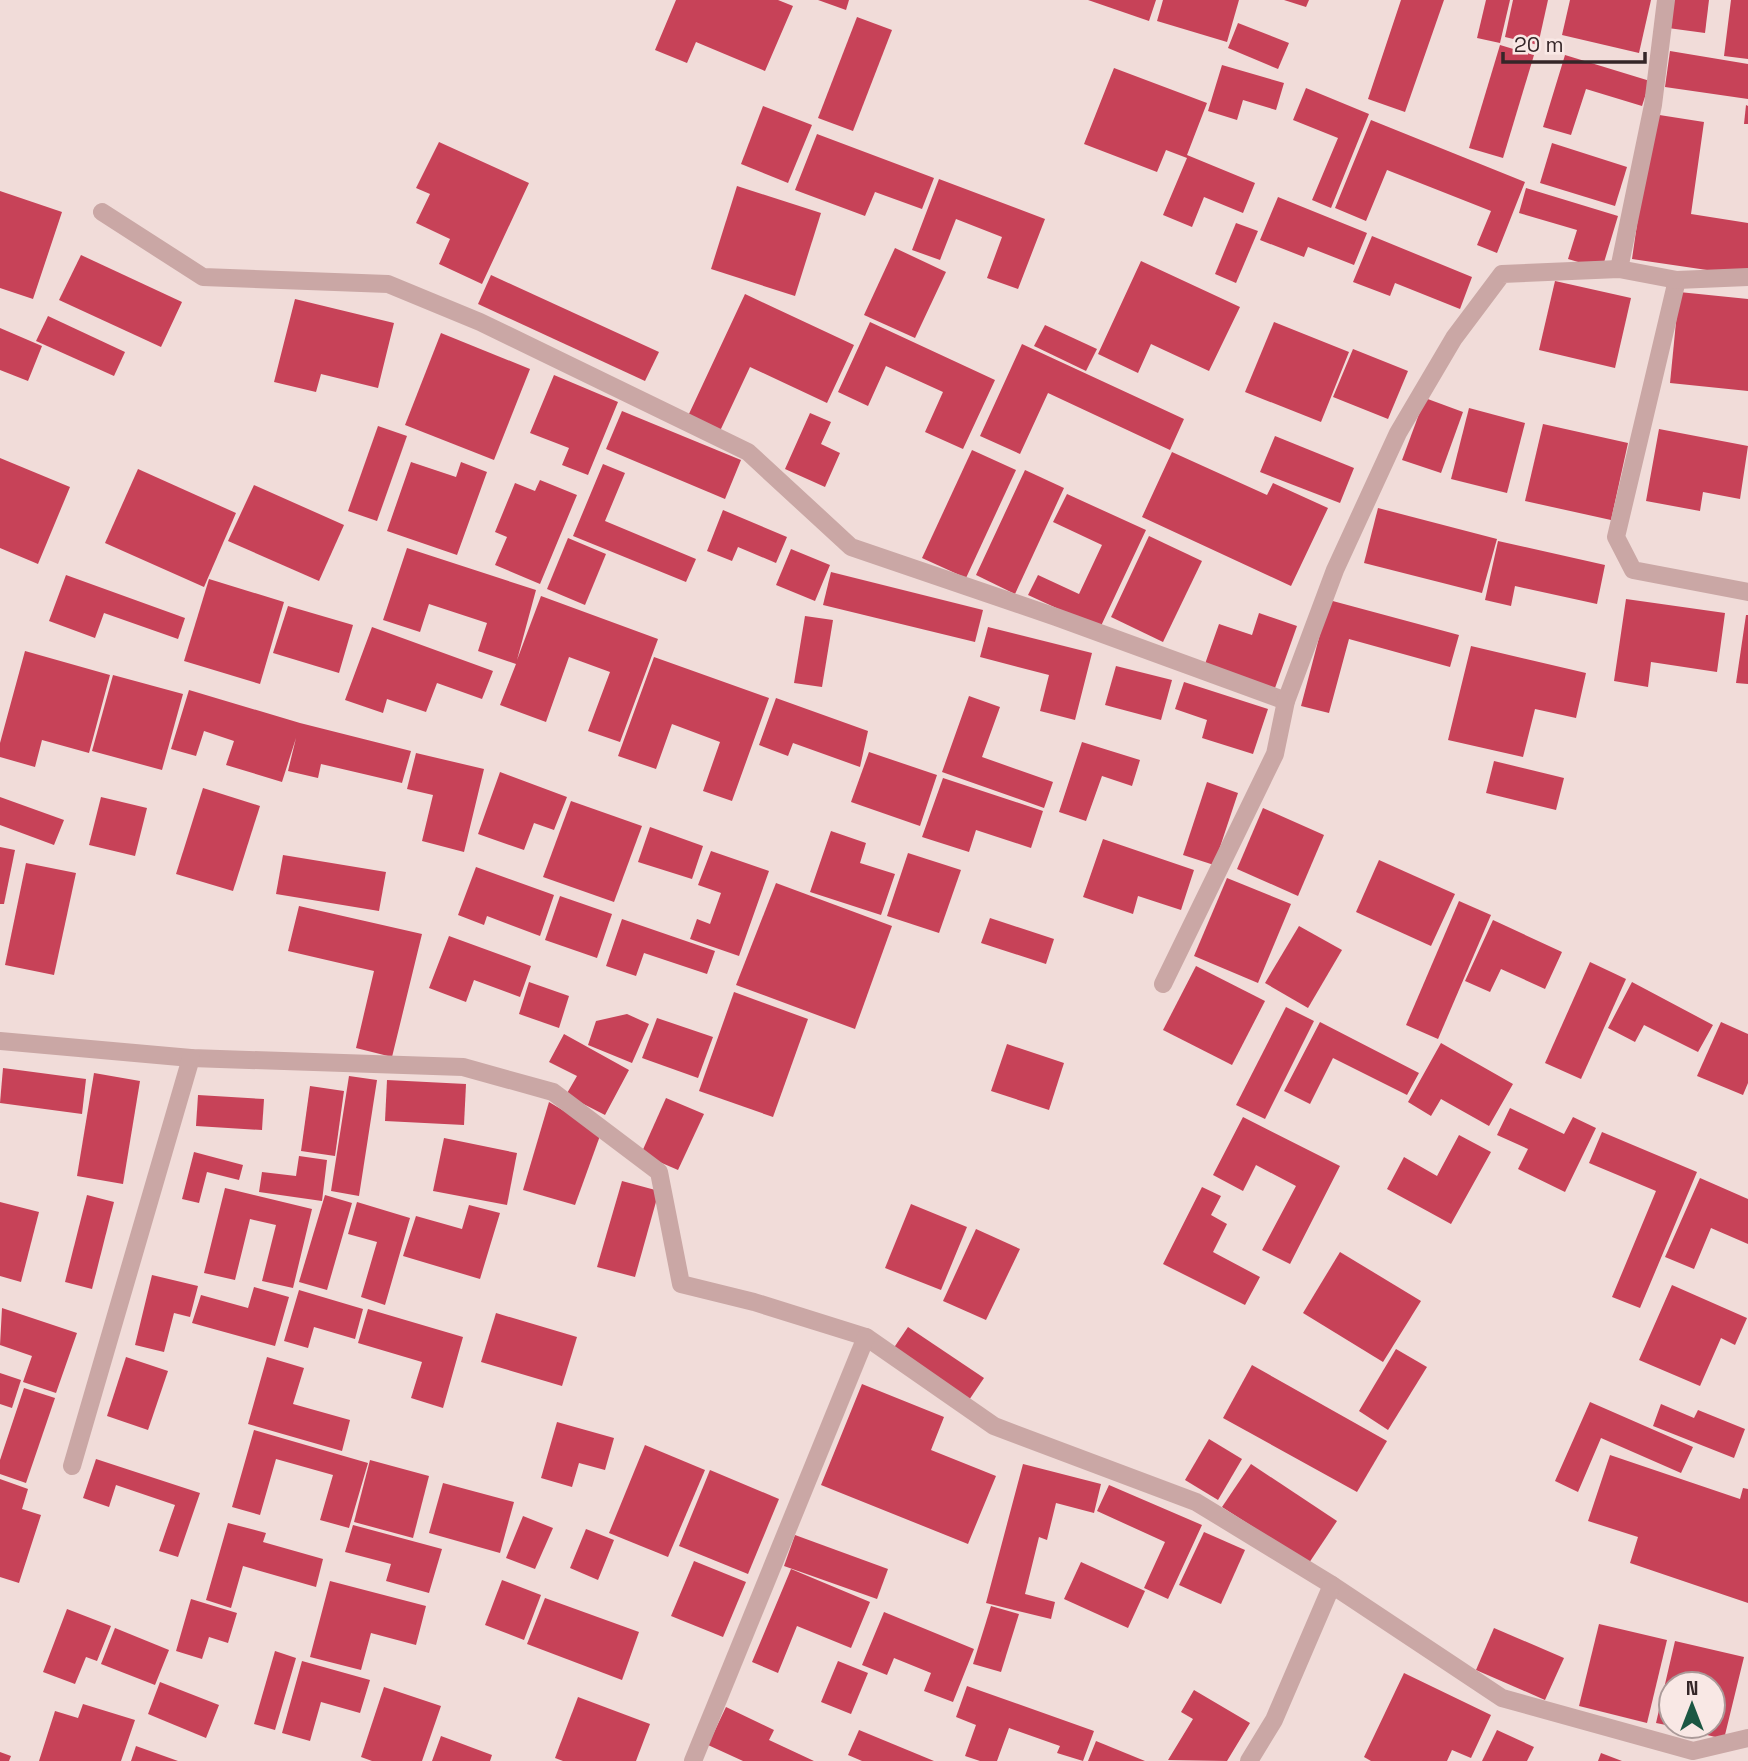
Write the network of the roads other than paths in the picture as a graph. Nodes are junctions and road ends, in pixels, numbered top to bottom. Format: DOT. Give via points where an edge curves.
graph roads {
  1 [pos="1666,0"];
  2 [pos="102,212"];
  3 [pos="1619,269"];
  4 [pos="1748,277"];
  5 [pos="1677,280"];
  6 [pos="1748,592"];
  7 [pos="1286,701"];
  8 [pos="1163,984"];
  9 [pos="0,1041"];
  10 [pos="191,1058"];
  11 [pos="866,1337"];
  12 [pos="72,1466"];
  13 [pos="1332,1585"];
  14 [pos="1748,1738"];
  15 [pos="1691,1756"];
  16 [pos="693,1761"];
  17 [pos="1249,1761"];
  1 -- 3 [label="street" via="1653,106"];
  2 -- 7 [label="street" via="203,277 388,284 480,323 748,452 851,547"];
  3 -- 5 [label="street"];
  3 -- 7 [label="street" via="1502,274 1454,338 1398,433 1335,570"];
  4 -- 5 [label="street"];
  5 -- 6 [label="street" via="1616,537 1633,570"];
  7 -- 8 [label="street" via="1275,754"];
  9 -- 10 [label="street"];
  10 -- 11 [label="street" via="463,1067 552,1092 659,1172 681,1284"];
  10 -- 12 [label="street"];
  11 -- 13 [label="street" via="994,1426 1196,1502"];
  11 -- 16 [label="street"];
  13 -- 15 [label="street" via="1502,1698"];
  13 -- 17 [label="street" via="1274,1720"];
  14 -- 15 [label="street"];
}
